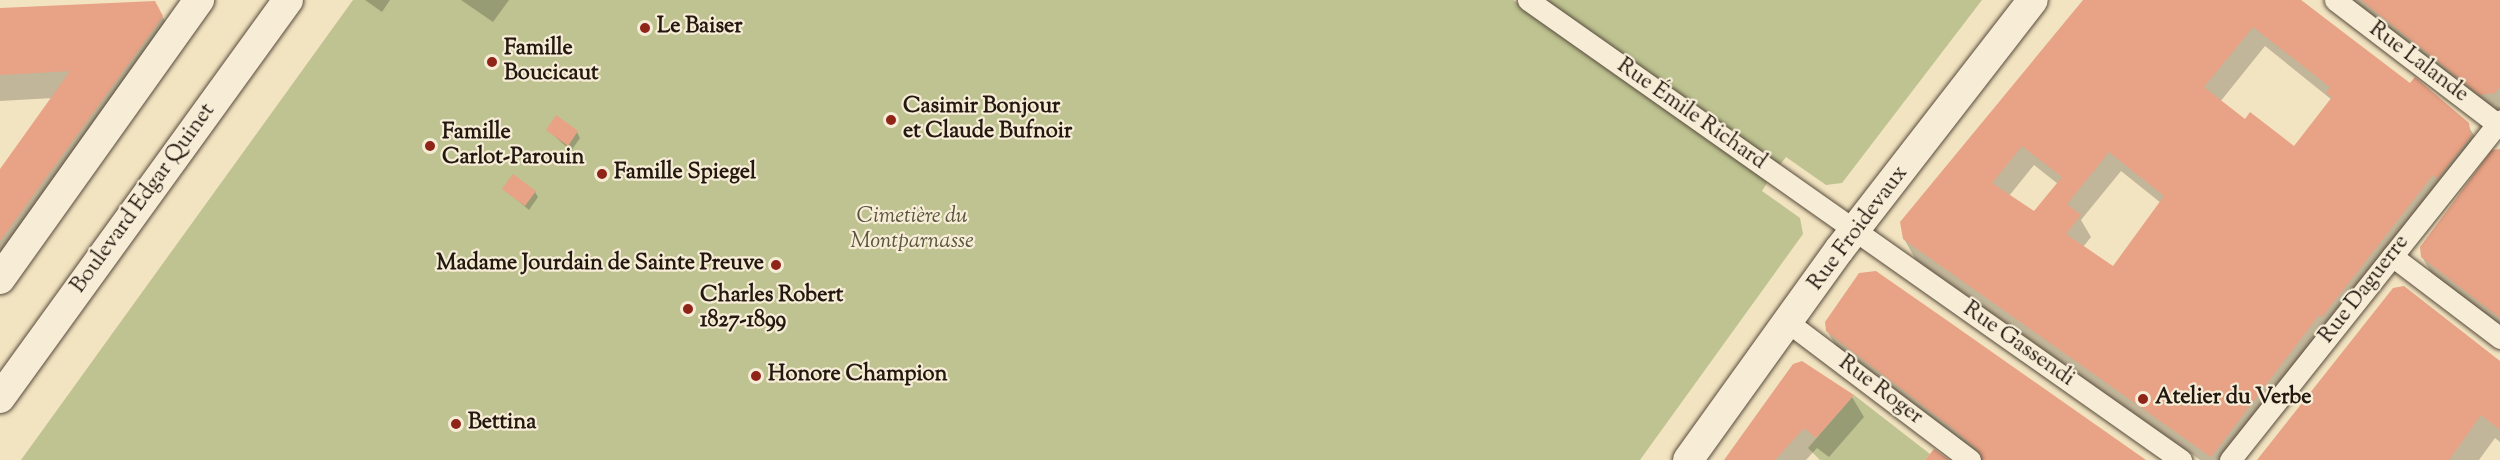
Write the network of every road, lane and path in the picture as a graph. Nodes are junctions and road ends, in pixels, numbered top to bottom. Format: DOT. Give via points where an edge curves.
graph roads {
  1 [pos="199,0"];
  2 [pos="288,0"];
  3 [pos="1528,0"];
  4 [pos="2033,0"];
  5 [pos="2336,0"];
  6 [pos="2499,123"];
  7 [pos="1855,230"];
  8 [pos="2392,256"];
  9 [pos="0,279"];
  10 [pos="1789,323"];
  11 [pos="2500,338"];
  12 [pos="0,398"];
  13 [pos="1688,460"];
  14 [pos="1970,460"];
  15 [pos="2181,460"];
  16 [pos="2230,460"];
  1 -- 9 [label="street"];
  2 -- 12 [label="street, Boulevard Edgar Quinet"];
  3 -- 7 [label="street, Rue Émile Richard"];
  4 -- 7 [label="street, Rue Froidevaux"];
  5 -- 6 [label="street, Rue Lalande"];
  6 -- 8 [label="street, Rue Daguerre"];
  7 -- 10 [label="street, Rue Froidevaux"];
  7 -- 15 [label="street, Rue Gassendi"];
  8 -- 11 [label="street"];
  8 -- 16 [label="street, Rue Daguerre"];
  10 -- 13 [label="street, Rue Froidevaux"];
  10 -- 14 [label="street, Rue Roger"];
}
